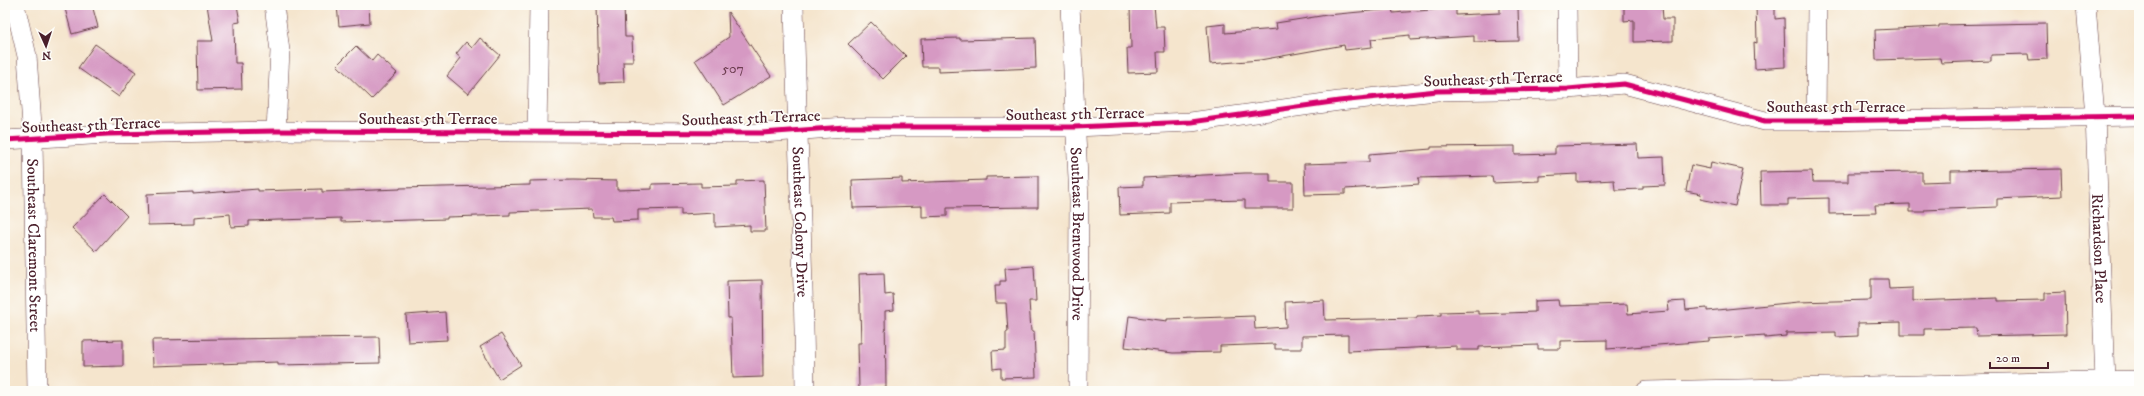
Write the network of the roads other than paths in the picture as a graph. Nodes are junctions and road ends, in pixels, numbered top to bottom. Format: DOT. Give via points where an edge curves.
graph roads {
  1 [pos="15,5"];
  2 [pos="274,5"];
  3 [pos="539,5"];
  4 [pos="794,5"];
  5 [pos="1070,5"];
  6 [pos="1567,5"];
  7 [pos="1817,5"];
  8 [pos="2086,5"];
  9 [pos="1568,89"];
  10 [pos="2095,116"];
  11 [pos="2139,116"];
  12 [pos="1816,121"];
  13 [pos="1076,128"];
  14 [pos="796,130"];
  15 [pos="276,131"];
  16 [pos="537,131"];
  17 [pos="32,139"];
  18 [pos="5,140"];
  19 [pos="2139,380"];
  20 [pos="2105,381"];
  21 [pos="1929,389"];
  22 [pos="37,391"];
  23 [pos="805,391"];
  24 [pos="1078,391"];
  25 [pos="1646,391"];
  1 -- 17 [label="street, Southeast Claremont Street" via="27,56"];
  2 -- 15 [label="street" via="280,51"];
  3 -- 16 [label="street"];
  4 -- 14 [label="street, Southeast Colony Drive"];
  5 -- 13 [label="street, Southeast Brentwood Drive"];
  6 -- 9 [label="street"];
  7 -- 12 [label="street"];
  8 -- 10 [label="street, Richardson Place"];
  9 -- 12 [label="street, Southeast 5th Terrace" via="1624,84 1765,120"];
  9 -- 13 [label="street, Southeast 5th Terrace" via="1437,91 1339,101 1191,122"];
  10 -- 11 [label="street, Southeast 5th Terrace"];
  10 -- 12 [label="street, Southeast 5th Terrace"];
  10 -- 20 [label="street, Richardson Place"];
  13 -- 14 [label="street, Southeast 5th Terrace" via="845,127"];
  13 -- 24 [label="street, Southeast Brentwood Drive" via="1079,201"];
  14 -- 16 [label="street, Southeast 5th Terrace" via="762,133"];
  14 -- 23 [label="street, Southeast Colony Drive" via="804,292"];
  15 -- 16 [label="street, Southeast 5th Terrace"];
  15 -- 17 [label="street, Southeast 5th Terrace" via="108,134"];
  17 -- 18 [label="street, Southeast 5th Terrace"];
  17 -- 22 [label="street, Southeast Claremont Street"];
  19 -- 20 [label="street"];
  20 -- 21 [label="street"];
  21 -- 25 [label="street"];
}
